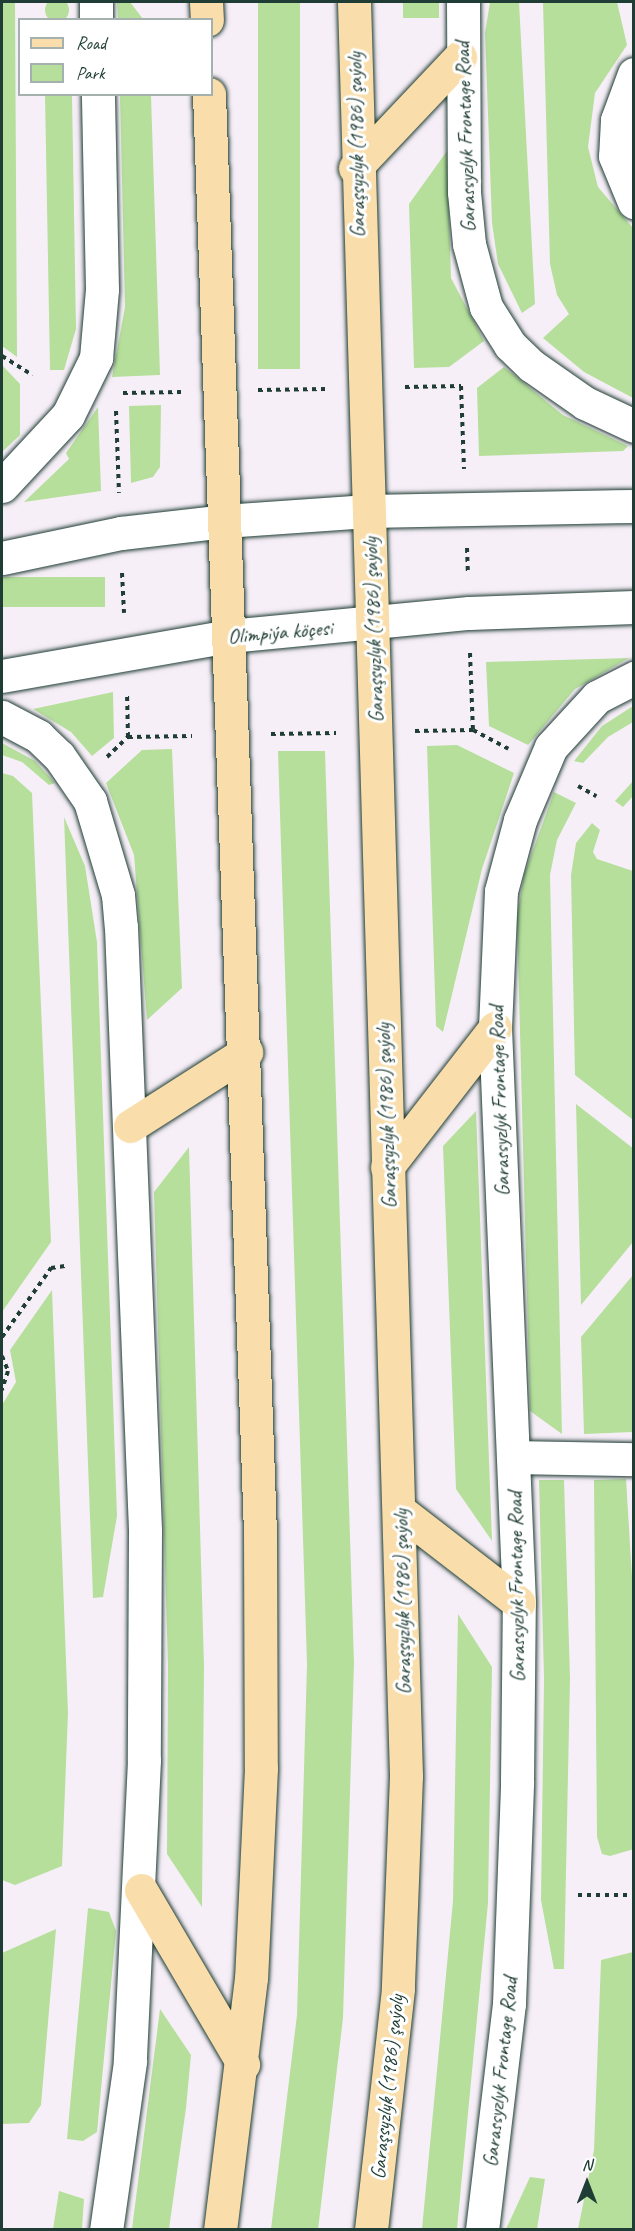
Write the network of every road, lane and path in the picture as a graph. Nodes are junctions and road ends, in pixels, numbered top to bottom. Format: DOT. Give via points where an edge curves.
graph roads {
  1 [pos="96,2"];
  2 [pos="206,2"];
  3 [pos="354,2"];
  4 [pos="463,2"];
  5 [pos="96,18"];
  6 [pos="207,18"];
  7 [pos="460,57"];
  8 [pos="633,74"];
  9 [pos="98,96"];
  10 [pos="209,96"];
  11 [pos="355,168"];
  12 [pos="633,202"];
  13 [pos="2,356"];
  14 [pos="32,375"];
  15 [pos="364,388"];
  16 [pos="219,391"];
  17 [pos="116,393"];
  18 [pos="633,426"];
  19 [pos="2,486"];
  20 [pos="633,506"];
  21 [pos="465,510"];
  22 [pos="368,511"];
  23 [pos="224,521"];
  24 [pos="2,558"];
  25 [pos="633,607"];
  26 [pos="469,613"];
  27 [pos="372,624"];
  28 [pos="229,636"];
  29 [pos="2,676"];
  30 [pos="633,678"];
  31 [pos="2,717"];
  32 [pos="376,732"];
  33 [pos="233,735"];
  34 [pos="128,737"];
  35 [pos="495,1028"];
  36 [pos="246,1052"];
  37 [pos="130,1126"];
  38 [pos="387,1167"];
  39 [pos="65,1266"];
  40 [pos="2,1337"];
  41 [pos="2,1356"];
  42 [pos="2,1390"];
  43 [pos="514,1457"];
  44 [pos="633,1460"];
  45 [pos="400,1511"];
  46 [pos="519,1603"];
  47 [pos="141,1890"];
  48 [pos="578,1895"];
  49 [pos="633,1895"];
  50 [pos="243,2064"];
  51 [pos="106,2229"];
  52 [pos="220,2229"];
  53 [pos="371,2229"];
  54 [pos="482,2229"];
  1 -- 5 [label="street"];
  2 -- 6 [label="main road"];
  3 -- 11 [label="main road, Garaşsyzlyk (1986) şaýoly"];
  4 -- 7 [label="street, Garassyzlyk Frontage Road"];
  7 -- 11 [label="main road"];
  7 -- 18 [label="street, Garassyzlyk Frontage Road" via="466,213 486,307 510,345 532,366 585,403"];
  8 -- 12 [label="street" via="617,120 615,156"];
  9 -- 19 [label="street" via="102,289 96,358 84,391 56,432"];
  10 -- 16 [label="main road"];
  11 -- 15 [label="main road, Garaşsyzlyk (1986) şaýoly"];
  13 -- 14 [label="path"];
  15 -- 16 [label="path"];
  15 -- 21 [label="path" via="461,386"];
  15 -- 22 [label="main road, Garaşsyzlyk (1986) şaýoly"];
  16 -- 17 [label="path"];
  16 -- 23 [label="main road"];
  20 -- 21 [label="street"];
  21 -- 22 [label="street"];
  21 -- 26 [label="path"];
  22 -- 23 [label="street"];
  22 -- 27 [label="main road, Garaşsyzlyk (1986) şaýoly"];
  23 -- 24 [label="street" via="121,533"];
  23 -- 28 [label="main road"];
  25 -- 26 [label="street, Olimpiýa köçesi"];
  26 -- 27 [label="street, Olimpiýa köçesi"];
  26 -- 32 [label="path" via="473,730"];
  27 -- 28 [label="street, Olimpiýa köçesi"];
  27 -- 32 [label="main road, Garaşsyzlyk (1986) şaýoly"];
  28 -- 29 [label="street, Olimpiýa köçesi"];
  28 -- 33 [label="main road"];
  30 -- 35 [label="street, Garassyzlyk Frontage Road" via="597,697 551,747 508,861 496,943"];
  31 -- 37 [label="street" via="38,736 59,756 90,801 100,827 118,896"];
  32 -- 33 [label="path"];
  32 -- 38 [label="main road, Garaşsyzlyk (1986) şaýoly"];
  33 -- 34 [label="path"];
  33 -- 36 [label="main road"];
  35 -- 38 [label="main road"];
  35 -- 43 [label="street, Garassyzlyk Frontage Road"];
  36 -- 37 [label="main road"];
  36 -- 50 [label="main road" via="256,1344 261,1768"];
  37 -- 47 [label="street" via="145,1531"];
  38 -- 45 [label="main road, Garaşsyzlyk (1986) şaýoly"];
  39 -- 40 [label="path" via="51,1268"];
  41 -- 42 [label="path" via="8,1371"];
  43 -- 44 [label="street"];
  43 -- 46 [label="street, Garassyzlyk Frontage Road"];
  45 -- 46 [label="main road"];
  45 -- 53 [label="main road, Garaşsyzlyk (1986) şaýoly" via="403,1885 393,2045"];
  46 -- 54 [label="street, Garassyzlyk Frontage Road" via="512,1960"];
  47 -- 50 [label="main road"];
  47 -- 51 [label="street" via="130,2062"];
  48 -- 49 [label="path"];
  50 -- 52 [label="main road"];
}
